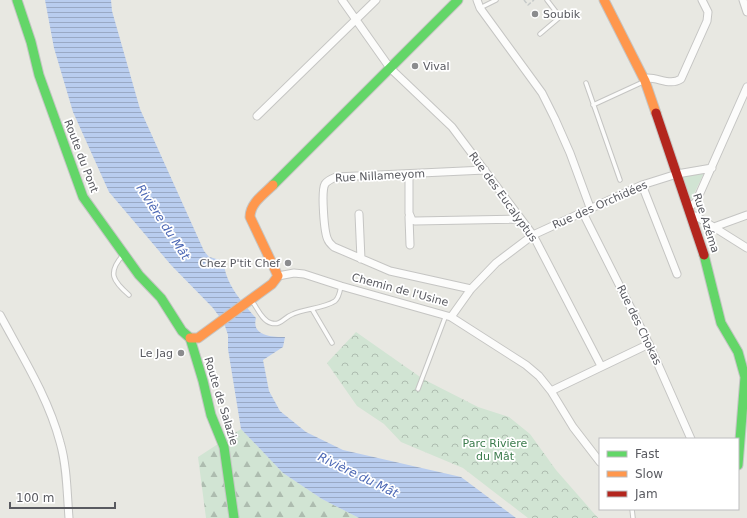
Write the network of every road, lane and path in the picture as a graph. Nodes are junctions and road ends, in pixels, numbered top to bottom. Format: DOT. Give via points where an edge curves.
graph roads {
  1 [pos="17,0"];
  2 [pos="342,0"];
  3 [pos="376,0"];
  4 [pos="458,0"];
  5 [pos="477,0"];
  6 [pos="496,0"];
  7 [pos="524,0"];
  8 [pos="534,0"];
  9 [pos="547,0"];
  10 [pos="604,0"];
  11 [pos="702,0"];
  12 [pos="743,0"];
  13 [pos="480,8"];
  14 [pos="747,12"];
  15 [pos="356,20"];
  16 [pos="540,34"];
  17 [pos="390,68"];
  18 [pos="645,81"];
  19 [pos="586,83"];
  20 [pos="747,87"];
  21 [pos="593,105"];
  22 [pos="257,116"];
  23 [pos="712,168"];
  24 [pos="485,170"];
  25 [pos="410,174"];
  26 [pos="677,174"];
  27 [pos="620,180"];
  28 [pos="642,185"];
  29 [pos="591,210"];
  30 [pos="689,212"];
  31 [pos="583,213"];
  32 [pos="359,214"];
  33 [pos="747,215"];
  34 [pos="410,217"];
  35 [pos="520,219"];
  36 [pos="714,227"];
  37 [pos="533,235"];
  38 [pos="410,245"];
  39 [pos="747,248"];
  40 [pos="124,255"];
  41 [pos="361,259"];
  42 [pos="677,274"];
  43 [pos="278,276"];
  44 [pos="341,286"];
  45 [pos="471,289"];
  46 [pos="129,295"];
  47 [pos="254,304"];
  48 [pos="312,309"];
  49 [pos="0,315"];
  50 [pos="448,316"];
  51 [pos="194,338"];
  52 [pos="332,343"];
  53 [pos="650,344"];
  54 [pos="601,366"];
  55 [pos="418,389"];
  56 [pos="551,391"];
  57 [pos="691,438"];
  58 [pos="599,461"];
  59 [pos="739,463"];
  60 [pos="69,518"];
  61 [pos="234,518"];
  1 -- 40 [label="main road, Route du Pont" via="39,75 83,197"];
  2 -- 15 [label="street, Rue des Eucalyptus"];
  3 -- 15 [label="street"];
  4 -- 17 [label="main road"];
  5 -- 13 [label="street"];
  6 -- 13 [label="lane"];
  7 -- 8 [label="path" via="528,5"];
  9 -- 16 [label="lane" via="560,16"];
  10 -- 18 [label="main road, Rue Azéma"];
  11 -- 18 [label="street" via="708,12 707,21 681,79 670,82 648,78"];
  12 -- 14 [label="street"];
  13 -- 29 [label="street" via="542,93 564,139"];
  15 -- 17 [label="street, Rue des Eucalyptus"];
  15 -- 22 [label="street"];
  17 -- 24 [label="street, Rue des Eucalyptus" via="452,127"];
  17 -- 43 [label="main road" via="251,209 250,220"];
  18 -- 21 [label="lane"];
  18 -- 26 [label="main road, Rue Azéma"];
  19 -- 21 [label="lane"];
  20 -- 23 [label="street"];
  21 -- 27 [label="lane"];
  23 -- 26 [label="street, Rue des Orchidées"];
  23 -- 30 [label="street"];
  24 -- 25 [label="street, Rue Nillameyom"];
  24 -- 35 [label="street, Rue des Eucalyptus"];
  25 -- 34 [label="street"];
  25 -- 41 [label="street, Rue Nillameyom" via="336,177 325,185 325,232 328,241 334,248"];
  26 -- 28 [label="street, Rue des Orchidées"];
  26 -- 30 [label="main road, Rue Azéma"];
  28 -- 29 [label="street, Rue des Orchidées"];
  28 -- 42 [label="street"];
  29 -- 31 [label="street, Rue des Orchidées"];
  30 -- 36 [label="street"];
  30 -- 59 [label="main road, Rue Azéma" via="708,268 721,323 736,347 744,369"];
  31 -- 37 [label="street, Rue des Orchidées"];
  31 -- 53 [label="street, Rue des Chokas"];
  32 -- 41 [label="street"];
  33 -- 36 [label="street"];
  34 -- 35 [label="street" via="415,221"];
  34 -- 38 [label="street"];
  35 -- 37 [label="street, Rue des Eucalyptus"];
  36 -- 39 [label="street"];
  37 -- 45 [label="street, Rue des Orchidées" via="496,263"];
  37 -- 54 [label="street, Rue des Eucalyptus"];
  40 -- 46 [label="lane" via="114,266 114,277"];
  40 -- 51 [label="main road, Route du Pont" via="161,298 182,332"];
  41 -- 45 [label="street, Rue Nillameyom" via="390,271"];
  43 -- 44 [label="street, Chemin de l'Usine" via="304,274"];
  43 -- 51 [label="main road" via="272,284"];
  44 -- 48 [label="lane" via="335,301"];
  44 -- 50 [label="street, Chemin de l'Usine"];
  45 -- 50 [label="street, Rue des Orchidées"];
  47 -- 48 [label="lane" via="269,323 282,322 291,314"];
  48 -- 52 [label="lane"];
  49 -- 60 [label="street" via="48,406 62,450"];
  50 -- 55 [label="lane"];
  50 -- 56 [label="street, Chemin de l'Usine" via="526,365"];
  51 -- 61 [label="main road, Route de Salazie" via="211,414 224,447"];
  53 -- 54 [label="street"];
  53 -- 57 [label="street, Rue des Chokas"];
  54 -- 56 [label="street"];
  56 -- 58 [label="street, Chemin de l'Usine" via="573,427"];
}
